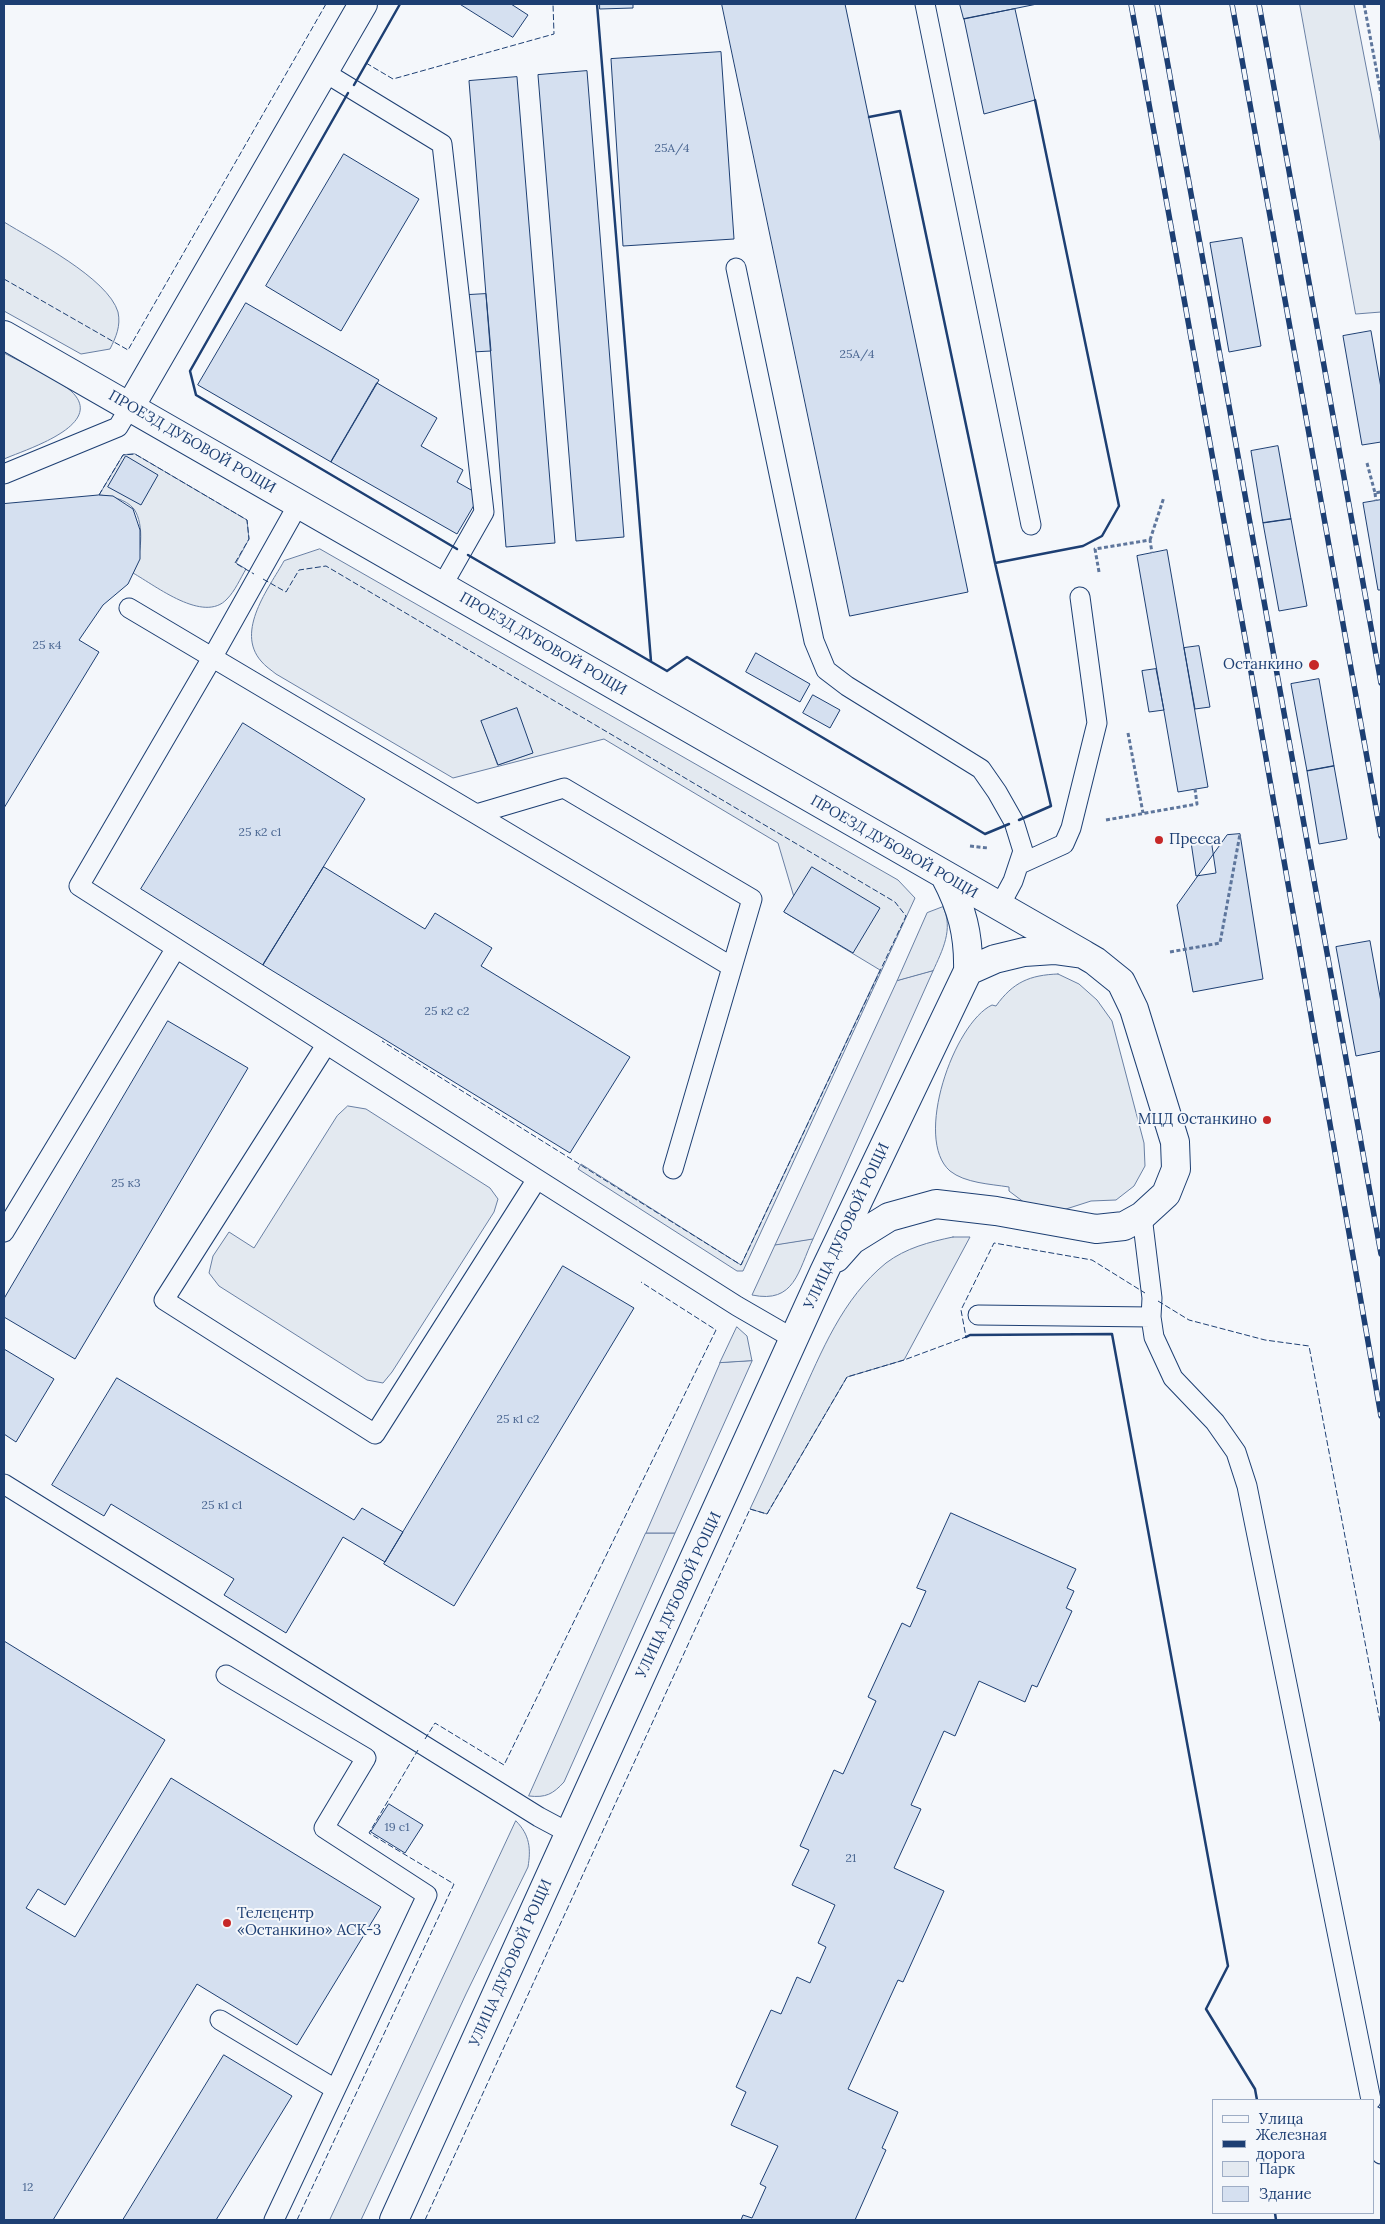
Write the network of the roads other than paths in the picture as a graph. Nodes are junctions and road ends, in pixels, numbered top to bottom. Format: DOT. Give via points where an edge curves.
graph roads {
  1 [pos="363,4"];
  2 [pos="925,4"];
  3 [pos="324,72"];
  4 [pos="736,268"];
  5 [pos="4,335"];
  6 [pos="130,406"];
  7 [pos="4,474"];
  8 [pos="299,503"];
  9 [pos="1031,525"];
  10 [pos="442,586"];
  11 [pos="1080,596"];
  12 [pos="129,608"];
  13 [pos="212,658"];
  14 [pos="476,814"];
  15 [pos="1020,864"];
  16 [pos="945,876"];
  17 [pos="999,907"];
  18 [pos="176,948"];
  19 [pos="1083,954"];
  20 [pos="732,967"];
  21 [pos="968,972"];
  22 [pos="326,1045"];
  23 [pos="673,1169"];
  24 [pos="537,1179"];
  25 [pos="1142,1216"];
  26 [pos="4,1232"];
  27 [pos="824,1272"];
  28 [pos="978,1315"];
  29 [pos="1151,1317"];
  30 [pos="794,1339"];
  31 [pos="4,1484"];
  32 [pos="226,1675"];
  33 [pos="569,1833"];
  34 [pos="220,2020"];
  35 [pos="335,2089"];
  36 [pos="1371,2099"];
  37 [pos="1375,2121"];
  38 [pos="1381,2154"];
  39 [pos="274,2220"];
  40 [pos="394,2220"];
  1 -- 3 [label="street"];
  2 -- 9 [label="lane"];
  3 -- 6 [label="street"];
  3 -- 10 [label="lane" via="442,144 484,512"];
  4 -- 15 [label="lane" via="814,641 826,670 981,769 1014,822 1023,851"];
  5 -- 6 [label="street, ПРОЕЗД ДУБОВОЙ РОЩИ"];
  6 -- 7 [label="lane" via="118,427"];
  6 -- 8 [label="street, ПРОЕЗД ДУБОВОЙ РОЩИ"];
  8 -- 10 [label="street, ПРОЕЗД ДУБОВОЙ РОЩИ"];
  8 -- 13 [label="lane"];
  10 -- 16 [label="street, ПРОЕЗД ДУБОВОЙ РОЩИ"];
  11 -- 15 [label="lane" via="1097,723 1071,828 1064,844"];
  12 -- 13 [label="lane"];
  13 -- 14 [label="lane"];
  13 -- 18 [label="lane" via="79,886"];
  14 -- 20 [label="lane"];
  14 -- 20 [label="lane" via="564,788 752,898"];
  15 -- 17 [label="lane"];
  16 -- 17 [label="street, ПРОЕЗД ДУБОВОЙ РОЩИ"];
  16 -- 21 [label="street" via="965,922"];
  17 -- 19 [label="street, ПРОЕЗД ДУБОВОЙ РОЩИ"];
  18 -- 22 [label="lane"];
  18 -- 26 [label="lane"];
  19 -- 21 [label="street" via="1054,950 1024,952 995,959"];
  19 -- 25 [label="street, ПРОЕЗД ДУБОВОЙ РОЩИ" via="1120,982 1134,1008 1175,1142 1176,1169 1166,1194"];
  20 -- 23 [label="lane"];
  21 -- 27 [label="street, УЛИЦА ДУБОВОЙ РОЩИ"];
  22 -- 24 [label="lane"];
  22 -- 24 [label="lane" via="164,1300 375,1434"];
  24 -- 30 [label="lane"];
  25 -- 27 [label="street, ПРОЕЗД ДУБОВОЙ РОЩИ" via="1124,1226 1096,1229 936,1204 889,1217 852,1240"];
  25 -- 29 [label="lane" via="1152,1298"];
  27 -- 30 [label="street, УЛИЦА ДУБОВОЙ РОЩИ"];
  28 -- 29 [label="lane"];
  29 -- 36 [label="lane" via="1154,1337 1173,1378 1215,1422 1236,1452 1247,1486"];
  30 -- 33 [label="street, УЛИЦА ДУБОВОЙ РОЩИ"];
  31 -- 33 [label="lane"];
  32 -- 35 [label="lane" via="366,1758 324,1828 427,1895"];
  33 -- 40 [label="street, УЛИЦА ДУБОВОЙ РОЩИ"];
  34 -- 35 [label="lane"];
  35 -- 39 [label="lane"];
  37 -- 38 [label="lane"];
}
